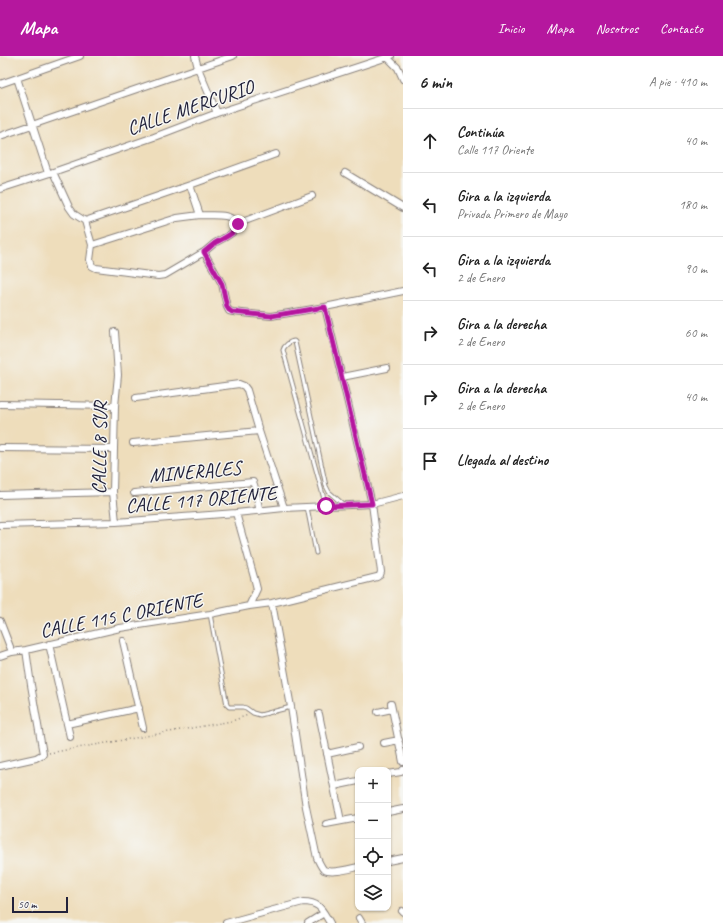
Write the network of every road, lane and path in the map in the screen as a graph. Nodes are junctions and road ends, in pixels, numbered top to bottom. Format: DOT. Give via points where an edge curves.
graph roads {
  1 [pos="80,56"];
  2 [pos="195,56"];
  3 [pos="233,56"];
  4 [pos="388,57"];
  5 [pos="198,68"];
  6 [pos="17,78"];
  7 [pos="403,79"];
  8 [pos="0,84"];
  9 [pos="217,114"];
  10 [pos="33,125"];
  11 [pos="0,136"];
  12 [pos="276,154"];
  13 [pos="51,172"];
  14 [pos="345,173"];
  15 [pos="190,185"];
  16 [pos="0,189"];
  17 [pos="312,196"];
  18 [pos="403,208"];
  19 [pos="200,215"];
  20 [pos="85,221"];
  21 [pos="238,224"];
  22 [pos="92,244"];
  23 [pos="204,252"];
  24 [pos="403,291"];
  25 [pos="325,307"];
  26 [pos="115,332"];
  27 [pos="387,368"];
  28 [pos="342,378"];
  29 [pos="136,398"];
  30 [pos="307,399"];
  31 [pos="298,402"];
  32 [pos="0,404"];
  33 [pos="115,406"];
  34 [pos="260,431"];
  35 [pos="133,443"];
  36 [pos="0,448"];
  37 [pos="318,448"];
  38 [pos="114,449"];
  39 [pos="311,449"];
  40 [pos="112,492"];
  41 [pos="134,493"];
  42 [pos="0,494"];
  43 [pos="403,496"];
  44 [pos="372,504"];
  45 [pos="344,505"];
  46 [pos="326,506"];
  47 [pos="307,507"];
  48 [pos="284,508"];
  49 [pos="260,511"];
  50 [pos="236,513"];
  51 [pos="116,522"];
  52 [pos="0,525"];
  53 [pos="316,553"];
  54 [pos="272,603"];
  55 [pos="249,606"];
  56 [pos="210,614"];
  57 [pos="0,621"];
  58 [pos="123,641"];
  59 [pos="49,644"];
  60 [pos="26,650"];
  61 [pos="12,652"];
  62 [pos="0,656"];
  63 [pos="291,707"];
  64 [pos="138,708"];
  65 [pos="378,712"];
  66 [pos="253,714"];
  67 [pos="319,714"];
  68 [pos="67,724"];
  69 [pos="143,728"];
  70 [pos="70,737"];
  71 [pos="398,740"];
  72 [pos="384,743"];
  73 [pos="358,747"];
  74 [pos="42,754"];
  75 [pos="327,754"];
  76 [pos="403,762"];
  77 [pos="0,766"];
  78 [pos="403,770"];
  79 [pos="391,774"];
  80 [pos="355,782"];
  81 [pos="334,786"];
  82 [pos="403,809"];
  83 [pos="391,811"];
  84 [pos="355,818"];
  85 [pos="340,821"];
  86 [pos="326,824"];
  87 [pos="403,858"];
  88 [pos="391,860"];
  89 [pos="355,868"];
  90 [pos="324,913"];
  91 [pos="226,923"];
  92 [pos="308,923"];
  93 [pos="330,923"];
  1 -- 6 [label="street"];
  2 -- 5 [label="street"];
  3 -- 5 [label="street"];
  4 -- 7 [label="street" via="398,68"];
  4 -- 9 [label="street, CALLE MERCURIO"];
  5 -- 9 [label="street"];
  5 -- 10 [label="street"];
  6 -- 8 [label="street"];
  6 -- 10 [label="street"];
  9 -- 13 [label="street, CALLE MERCURIO"];
  10 -- 11 [label="street"];
  10 -- 13 [label="street"];
  12 -- 15 [label="street"];
  13 -- 16 [label="street, CALLE MERCURIO"];
  13 -- 20 [label="street" via="74,214"];
  14 -- 18 [label="street"];
  15 -- 19 [label="street"];
  15 -- 20 [label="street"];
  17 -- 21 [label="street"];
  19 -- 21 [label="street" via="230,217"];
  19 -- 22 [label="street" via="178,218"];
  20 -- 22 [label="street"];
  21 -- 23 [label="street" via="232,234"];
  22 -- 23 [label="street" via="90,260 96,268 158,276 173,271"];
  23 -- 25 [label="street" via="222,284 227,307 232,312 271,316"];
  24 -- 25 [label="street"];
  25 -- 28 [label="street"];
  26 -- 33 [label="street, CALLE 8 SUR" via="118,375"];
  27 -- 28 [label="street"];
  28 -- 44 [label="street"];
  29 -- 34 [label="street" via="239,384 247,390"];
  30 -- 31 [label="lane"];
  30 -- 31 [label="lane" via="294,340 283,350"];
  30 -- 37 [label="lane"];
  31 -- 39 [label="lane"];
  32 -- 33 [label="street"];
  33 -- 38 [label="street, CALLE 8 SUR"];
  34 -- 35 [label="street"];
  34 -- 48 [label="street"];
  36 -- 38 [label="street"];
  37 -- 39 [label="lane"];
  37 -- 45 [label="lane" via="327,489"];
  38 -- 40 [label="street, CALLE 8 SUR"];
  39 -- 46 [label="lane"];
  40 -- 42 [label="street"];
  40 -- 51 [label="street, CALLE 8 SUR"];
  41 -- 49 [label="street, MINERALES" via="253,482"];
  43 -- 44 [label="street, CALLE 117 ORIENTE"];
  44 -- 45 [label="street, CALLE 117 ORIENTE"];
  44 -- 54 [label="street, CALLE 115 C ORIENTE" via="380,576"];
  45 -- 46 [label="street, CALLE 117 ORIENTE"];
  46 -- 47 [label="street, CALLE 117 ORIENTE"];
  47 -- 48 [label="street, CALLE 117 ORIENTE"];
  47 -- 53 [label="lane"];
  48 -- 49 [label="street, CALLE 117 ORIENTE"];
  49 -- 50 [label="street, CALLE 117 ORIENTE"];
  50 -- 51 [label="street, CALLE 117 ORIENTE"];
  50 -- 55 [label="street" via="256,580 257,589"];
  51 -- 52 [label="street, CALLE 117 ORIENTE"];
  54 -- 55 [label="street, CALLE 115 C ORIENTE"];
  54 -- 63 [label="street"];
  55 -- 56 [label="street, CALLE 115 C ORIENTE"];
  56 -- 59 [label="street, CALLE 115 C ORIENTE" via="120,628"];
  56 -- 66 [label="lane" via="227,705 246,708"];
  57 -- 61 [label="street"];
  58 -- 64 [label="street"];
  59 -- 60 [label="street, CALLE 115 C ORIENTE"];
  59 -- 68 [label="street"];
  60 -- 61 [label="street, CALLE 115 C ORIENTE"];
  60 -- 74 [label="street"];
  61 -- 62 [label="street, CALLE 115 C ORIENTE"];
  63 -- 66 [label="lane" via="260,715"];
  63 -- 89 [label="street" via="306,807 317,858 320,865 328,871"];
  64 -- 68 [label="street"];
  64 -- 69 [label="street"];
  65 -- 71 [label="street" via="392,707"];
  66 -- 74 [label="path" via="232,721"];
  67 -- 75 [label="street"];
  68 -- 70 [label="street"];
  71 -- 72 [label="street"];
  71 -- 76 [label="street"];
  73 -- 75 [label="street"];
  74 -- 77 [label="street" via="36,758"];
  75 -- 81 [label="street"];
  78 -- 79 [label="street"];
  80 -- 81 [label="street"];
  81 -- 85 [label="street"];
  82 -- 83 [label="street"];
  84 -- 85 [label="street"];
  85 -- 86 [label="street"];
  87 -- 88 [label="street"];
  90 -- 91 [label="street" via="318,905 303,902"];
  90 -- 92 [label="street"];
  90 -- 93 [label="street"];
}
